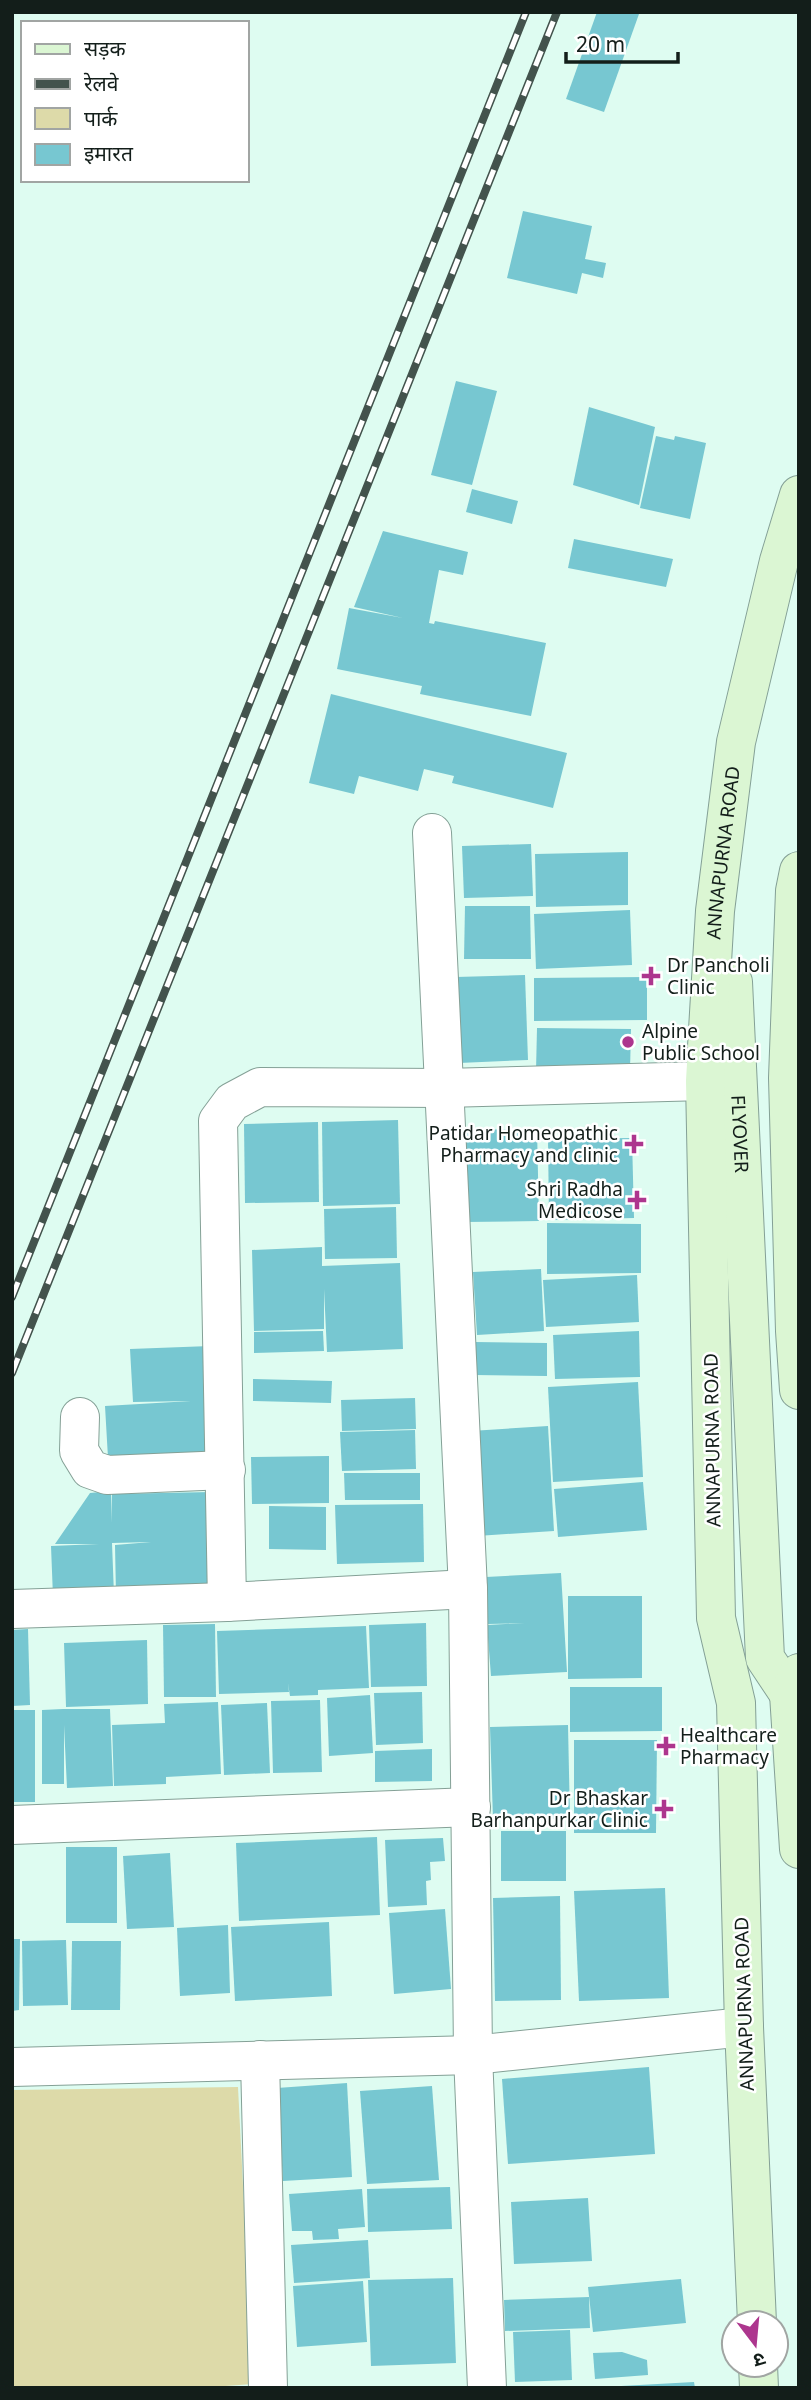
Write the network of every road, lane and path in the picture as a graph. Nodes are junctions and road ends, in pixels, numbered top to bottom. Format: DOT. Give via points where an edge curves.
graph roads {
  1 [pos="799,495"];
  2 [pos="789,567"];
  3 [pos="432,833"];
  4 [pos="799,871"];
  5 [pos="705,1081"];
  6 [pos="445,1088"];
  7 [pos="797,1331"];
  8 [pos="799,1390"];
  9 [pos="80,1417"];
  10 [pos="226,1470"];
  11 [pos="468,1589"];
  12 [pos="226,1602"];
  13 [pos="12,1609"];
  14 [pos="779,1664"];
  15 [pos="736,1703"];
  16 [pos="471,1807"];
  17 [pos="12,1825"];
  18 [pos="799,1849"];
  19 [pos="744,2027"];
  20 [pos="473,2055"];
  21 [pos="260,2060"];
  22 [pos="12,2067"];
  23 [pos="756,2309"];
  24 [pos="268,2388"];
  25 [pos="487,2388"];
  1 -- 2 [label="main road"];
  2 -- 5 [label="main road, ANNAPURNA ROAD" via="736,742 715,911"];
  2 -- 14 [label="main road, FLYOVER" via="750,767 731,951"];
  3 -- 6 [label="street"];
  4 -- 7 [label="main road" via="788,1078"];
  5 -- 6 [label="street"];
  5 -- 15 [label="main road, ANNAPURNA ROAD" via="716,1618"];
  6 -- 10 [label="street" via="260,1087 232,1102 218,1121"];
  6 -- 11 [label="street"];
  7 -- 8 [label="main road"];
  9 -- 10 [label="street" via="79,1451 90,1469 107,1475"];
  10 -- 12 [label="street"];
  11 -- 12 [label="street"];
  11 -- 16 [label="street"];
  12 -- 13 [label="street"];
  14 -- 15 [label="main road"];
  14 -- 18 [label="main road"];
  15 -- 19 [label="main road, ANNAPURNA ROAD"];
  16 -- 17 [label="street"];
  16 -- 20 [label="street"];
  19 -- 20 [label="street"];
  19 -- 23 [label="main road, ANNAPURNA ROAD"];
  20 -- 21 [label="street"];
  20 -- 25 [label="street"];
  21 -- 22 [label="street"];
  21 -- 24 [label="street"];
}
